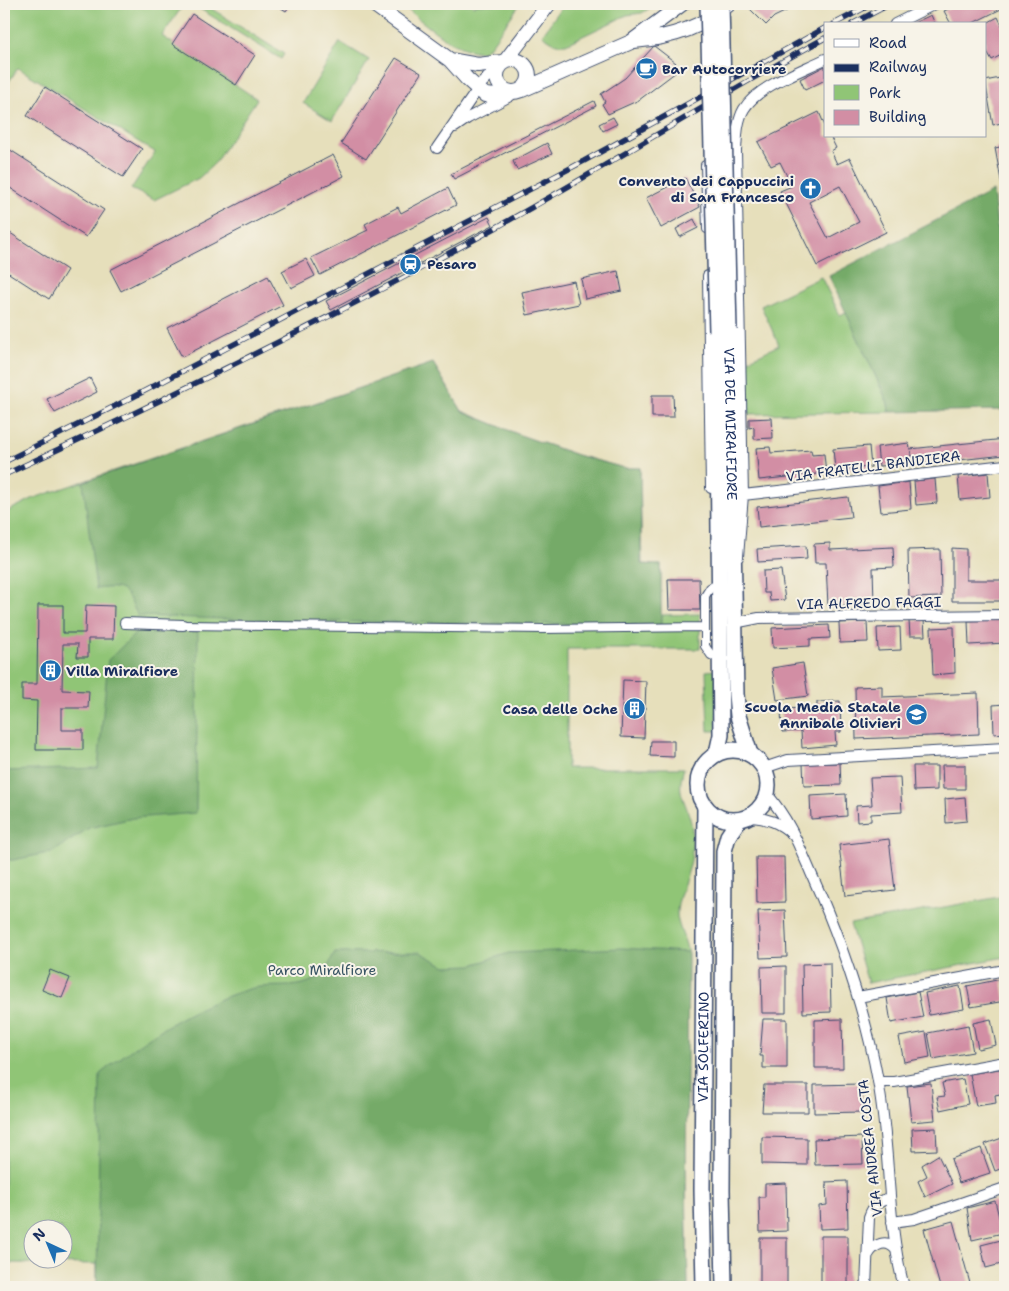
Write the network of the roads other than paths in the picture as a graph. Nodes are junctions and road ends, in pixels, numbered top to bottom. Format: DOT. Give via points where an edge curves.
graph roads {
  1 [pos="374,4"];
  2 [pos="549,4"];
  3 [pos="682,4"];
  4 [pos="708,4"];
  5 [pos="721,4"];
  6 [pos="729,4"];
  7 [pos="934,4"];
  8 [pos="899,22"];
  9 [pos="530,31"];
  10 [pos="631,42"];
  11 [pos="450,60"];
  12 [pos="824,60"];
  13 [pos="502,63"];
  14 [pos="525,68"];
  15 [pos="554,75"];
  16 [pos="477,89"];
  17 [pos="516,92"];
  18 [pos="717,93"];
  19 [pos="448,132"];
  20 [pos="437,148"];
  21 [pos="736,150"];
  22 [pos="708,276"];
  23 [pos="739,287"];
  24 [pos="708,303"];
  25 [pos="1005,465"];
  26 [pos="743,495"];
  27 [pos="727,582"];
  28 [pos="1005,615"];
  29 [pos="125,623"];
  30 [pos="734,624"];
  31 [pos="183,625"];
  32 [pos="705,627"];
  33 [pos="721,660"];
  34 [pos="1005,748"];
  35 [pos="717,753"];
  36 [pos="750,754"];
  37 [pos="764,768"];
  38 [pos="767,794"];
  39 [pos="704,807"];
  40 [pos="744,819"];
  41 [pos="796,839"];
  42 [pos="1005,970"];
  43 [pos="858,997"];
  44 [pos="1005,1062"];
  45 [pos="878,1082"];
  46 [pos="1005,1190"];
  47 [pos="889,1198"];
  48 [pos="892,1222"];
  49 [pos="896,1250"];
  50 [pos="868,1255"];
  51 [pos="704,1287"];
  52 [pos="724,1287"];
  53 [pos="866,1287"];
  54 [pos="904,1287"];
  1 -- 11 [label="street"];
  2 -- 9 [label="street"];
  3 -- 10 [label="street"];
  4 -- 18 [label="main road, bridge"];
  5 -- 18 [label="main road, bridge"];
  6 -- 10 [label="street" via="702,24 661,38"];
  7 -- 8 [label="street"];
  9 -- 13 [label="street"];
  9 -- 14 [label="street"];
  10 -- 15 [label="street"];
  11 -- 13 [label="street" via="478,65"];
  11 -- 16 [label="street"];
  12 -- 21 [label="street" via="759,92 744,109"];
  13 -- 14 [label="street" via="514,60"];
  13 -- 16 [label="street"];
  13 -- 17 [label="street" via="499,81"];
  14 -- 15 [label="street"];
  14 -- 17 [label="street" via="528,80"];
  15 -- 17 [label="street"];
  16 -- 17 [label="street" via="490,96"];
  16 -- 19 [label="street"];
  17 -- 19 [label="street"];
  18 -- 27 [label="main road, VIA DEL MIRALFIORE, bridge"];
  19 -- 20 [label="street"];
  21 -- 22 [label="street" via="705,165"];
  21 -- 23 [label="street"];
  22 -- 23 [label="street" via="726,274"];
  22 -- 24 [label="street, VIA DEL MIRALFIORE"];
  23 -- 24 [label="street" via="734,295"];
  23 -- 26 [label="street"];
  24 -- 27 [label="street, VIA DEL MIRALFIORE" via="712,546"];
  25 -- 26 [label="street, VIA FRATELLI BANDIERA"];
  26 -- 27 [label="street" via="741,543"];
  27 -- 30 [label="main road, VIA DEL MIRALFIORE"];
  27 -- 32 [label="street" via="710,588 705,596"];
  27 -- 33 [label="main road, VIA DEL MIRALFIORE"];
  28 -- 30 [label="street, VIA ALFREDO FAGGI" via="758,618"];
  29 -- 31 [label="street"];
  30 -- 36 [label="main road, VIA DEL MIRALFIORE" via="738,716"];
  31 -- 32 [label="street" via="534,629"];
  32 -- 33 [label="street" via="705,646 711,655"];
  33 -- 35 [label="main road, VIA DEL MIRALFIORE" via="721,735"];
  34 -- 37 [label="street" via="788,760"];
  35 -- 36 [label="main road" via="740,750"];
  35 -- 39 [label="main road" via="698,777 697,788"];
  36 -- 37 [label="main road"];
  37 -- 38 [label="main road"];
  38 -- 40 [label="main road" via="764,803"];
  38 -- 41 [label="street, VIA ANDREA COSTA" via="784,814"];
  39 -- 40 [label="main road" via="720,819"];
  39 -- 51 [label="main road, VIA SOLFERINO"];
  40 -- 41 [label="street, VIA ANDREA COSTA" via="767,818"];
  40 -- 52 [label="main road, VIA SOLFERINO" via="728,836 724,851"];
  41 -- 43 [label="street, VIA ANDREA COSTA" via="831,920"];
  42 -- 43 [label="street"];
  43 -- 45 [label="street, VIA ANDREA COSTA"];
  44 -- 45 [label="street"];
  45 -- 47 [label="street, VIA ANDREA COSTA"];
  46 -- 48 [label="street" via="914,1219"];
  47 -- 48 [label="street, VIA ANDREA COSTA"];
  47 -- 50 [label="street" via="872,1208"];
  48 -- 49 [label="street, VIA ANDREA COSTA"];
  49 -- 50 [label="street" via="882,1243"];
  49 -- 54 [label="street, VIA ANDREA COSTA"];
  50 -- 53 [label="street"];
}
